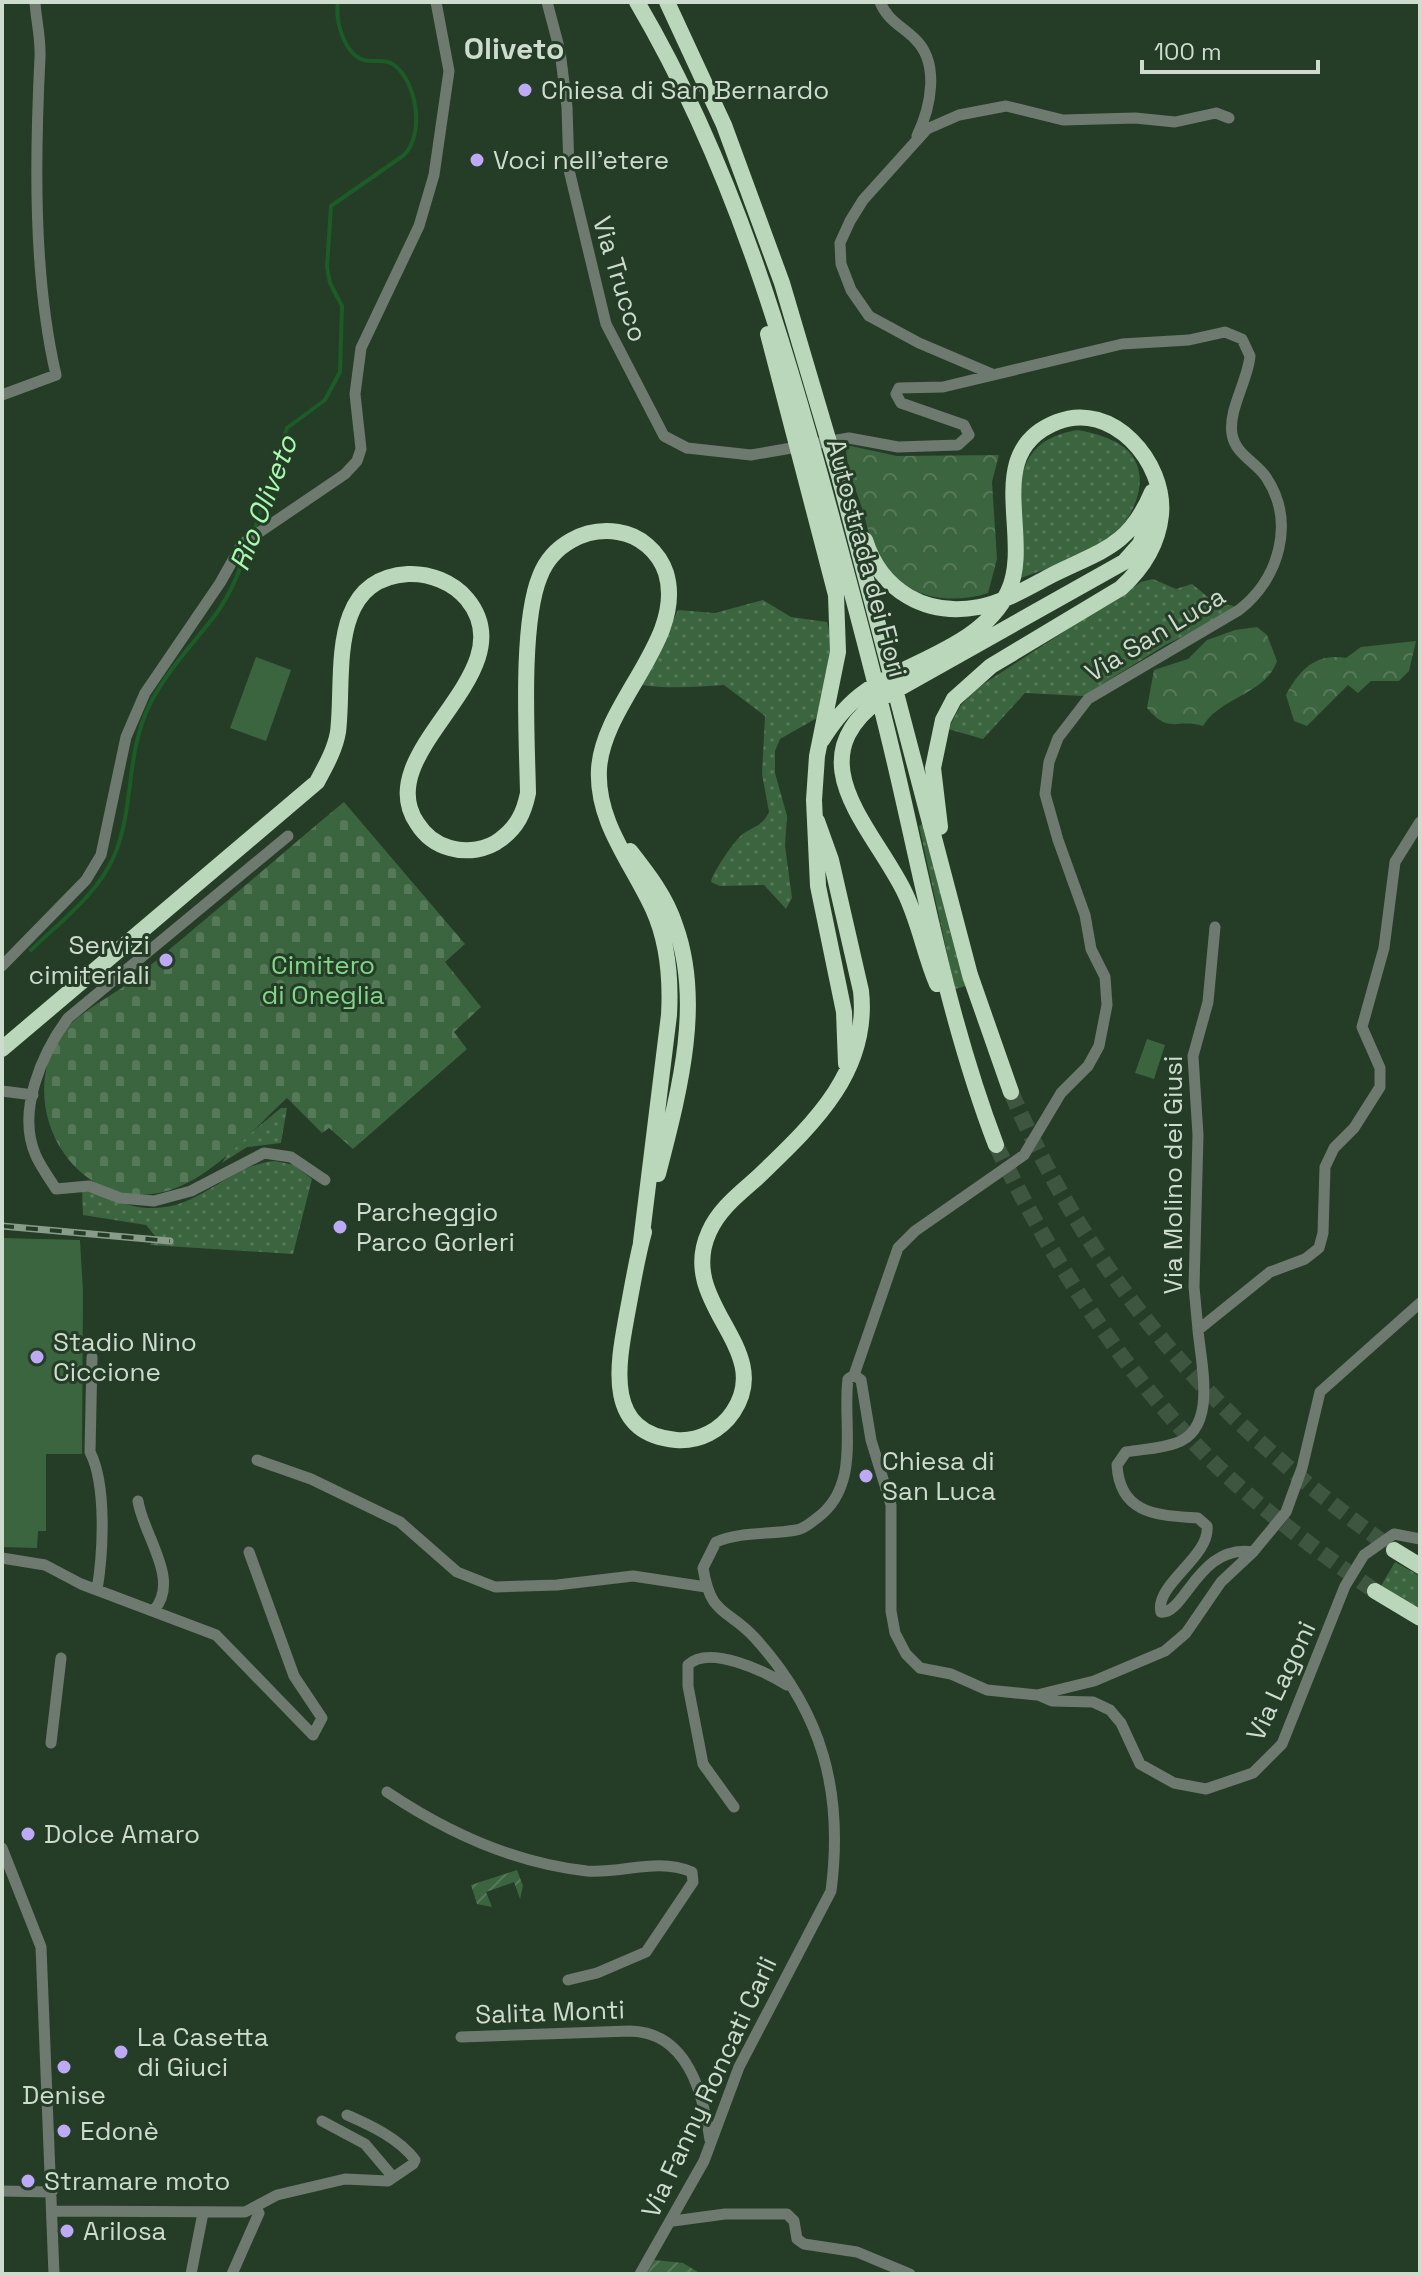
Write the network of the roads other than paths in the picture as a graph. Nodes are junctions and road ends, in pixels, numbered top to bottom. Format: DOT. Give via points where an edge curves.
graph roads {
  1 [pos="35,2"];
  2 [pos="436,2"];
  3 [pos="547,2"];
  4 [pos="637,2"];
  5 [pos="667,2"];
  6 [pos="880,2"];
  7 [pos="1229,118"];
  8 [pos="912,147"];
  9 [pos="992,374"];
  10 [pos="2,395"];
  11 [pos="809,431"];
  12 [pos="1152,470"];
  13 [pos="839,476"];
  14 [pos="1152,492"];
  15 [pos="891,710"];
  16 [pos="822,740"];
  17 [pos="1420,822"];
  18 [pos="288,836"];
  19 [pos="948,892"];
  20 [pos="1215,927"];
  21 [pos="2,966"];
  22 [pos="956,1024"];
  23 [pos="2,1049"];
  24 [pos="2,1091"];
  25 [pos="1011,1092"];
  26 [pos="33,1095"];
  27 [pos="996,1145"];
  28 [pos="325,1180"];
  29 [pos="1420,1303"];
  30 [pos="1198,1330"];
  31 [pos="92,1357"];
  32 [pos="854,1375"];
  33 [pos="257,1460"];
  34 [pos="138,1501"];
  35 [pos="1420,1539"];
  36 [pos="1394,1550"];
  37 [pos="249,1552"];
  38 [pos="1253,1552"];
  39 [pos="2,1558"];
  40 [pos="1420,1566"];
  41 [pos="706,1587"];
  42 [pos="97,1590"];
  43 [pos="1375,1591"];
  44 [pos="154,1610"];
  45 [pos="1420,1618"];
  46 [pos="61,1658"];
  47 [pos="795,1690"];
  48 [pos="1037,1695"];
  49 [pos="51,1743"];
  50 [pos="387,1792"];
  51 [pos="734,1807"];
  52 [pos="2,1848"];
  53 [pos="568,1980"];
  54 [pos="461,2037"];
  55 [pos="347,2115"];
  56 [pos="322,2121"];
  57 [pos="710,2145"];
  58 [pos="393,2177"];
  59 [pos="2,2191"];
  60 [pos="52,2192"];
  61 [pos="255,2207"];
  62 [pos="52,2211"];
  63 [pos="203,2213"];
  64 [pos="673,2221"];
  65 [pos="54,2252"];
  66 [pos="46,2274"];
  67 [pos="54,2274"];
  68 [pos="191,2274"];
  69 [pos="232,2274"];
  70 [pos="640,2274"];
  71 [pos="910,2274"];
  1 -- 10 [label="street" via="41,54 38,207 46,325 56,375"];
  2 -- 21 [label="street" via="449,71 445,114 419,226 361,348 355,394 359,455 345,474 242,544 145,693 126,737 101,855 86,880"];
  3 -- 9 [label="street, Via Trucco" via="560,51 569,170 606,324 656,426 669,441 751,455 849,438 898,447 958,445 968,439 964,425 901,403 897,391 906,385 943,387"];
  4 -- 11 [label="highway" via="705,133 762,287 769,340"];
  5 -- 11 [label="highway, Autostrada dei Fiori" via="702,73 782,283"];
  6 -- 8 [label="street" via="898,28 915,38 932,72"];
  7 -- 8 [label="street" via="1216,113 1175,122 1063,120 1006,106 927,129"];
  8 -- 9 [label="street" via="850,221 840,243 841,264 869,316"];
  9 -- 32 [label="street, Via San Luca" via="1122,344 1189,340 1219,332 1237,335 1250,356 1232,435 1273,491 1281,540 1270,576 1248,603 1088,699 1058,738 1045,794 1091,949 1105,977 1107,1005 1099,1046 1088,1066 1061,1093 1024,1155 898,1248"];
  11 -- 13 [label="highway, Autostrada dei Fiori"];
  11 -- 15 [label="highway, Autostrada dei Fiori"];
  11 -- 16 [label="highway" via="836,595 838,652"];
  12 -- 14 [label="highway"];
  12 -- 16 [label="highway" via="1132,440 1101,421 1068,419 1038,434 1022,453 1011,486 1015,568 999,607 964,638 864,693"];
  12 -- 19 [label="highway" via="1161,513 1139,570 1121,588 969,682 943,720 933,768"];
  13 -- 14 [label="highway" via="875,567 909,599 947,609 980,607 1014,595 1123,538"];
  13 -- 15 [label="highway, Autostrada dei Fiori"];
  14 -- 22 [label="highway" via="1146,534 1124,562 882,698 860,717 846,740 841,767 846,794 912,907 934,979"];
  15 -- 19 [label="highway, Autostrada dei Fiori"];
  15 -- 22 [label="highway, Autostrada dei Fiori"];
  16 -- 23 [label="highway" via="814,777 818,886 845,1022 844,1078 813,1123 731,1202 708,1234 703,1257 706,1294 742,1357 745,1377 728,1418 698,1438 657,1435 630,1415 621,1399 617,1371 672,1109 689,992 682,945 666,903 609,823 599,785 606,734 669,607 665,570 653,551 623,532 602,531 563,545 546,564 536,588 529,647 525,805 507,835 475,850 451,849 425,835 412,817 408,788 415,763 479,655 481,635 477,614 464,595 435,578 410,574 384,579 358,599 347,620 337,734 317,782"];
  17 -- 30 [label="street, Via Molino dei Giusi" via="1395,862 1384,948 1362,1027 1380,1068 1380,1087 1325,1167 1319,1248 1270,1272"];
  18 -- 26 [label="street" via="79,1006 50,1045"];
  19 -- 25 [label="highway, Autostrada dei Fiori"];
  20 -- 30 [label="street, Via Molino dei Giusi" via="1208,1002 1193,1056"];
  22 -- 27 [label="highway, Autostrada dei Fiori"];
  24 -- 26 [label="street"];
  26 -- 28 [label="street" via="35,1153 56,1189 89,1186 120,1198 154,1201 191,1191 264,1153 291,1157"];
  29 -- 38 [label="street" via="1320,1392 1292,1500"];
  30 -- 38 [label="street, Via Molino dei Giusi" via="1203,1400 1198,1424 1177,1443 1126,1452 1117,1465 1118,1475 1140,1509 1170,1518 1198,1518 1207,1526 1206,1540 1162,1600 1161,1612 1173,1609 1219,1557 1239,1550"];
  31 -- 42 [label="street" via="90,1452 96,1466 102,1548"];
  32 -- 41 [label="street" via="847,1381 849,1447 832,1502 799,1530 716,1542 703,1568"];
  32 -- 48 [label="street" via="861,1380 871,1440 891,1505 891,1611 906,1654 920,1668 987,1690"];
  33 -- 41 [label="street" via="311,1479 400,1522 455,1570 495,1587 633,1576"];
  34 -- 44 [label="street" via="165,1581"];
  35 -- 48 [label="street, Via Lagoni" via="1394,1534 1364,1555 1345,1586 1282,1744 1253,1773 1206,1789 1174,1783 1140,1764 1110,1710 1093,1702 1052,1701"];
  36 -- 40 [label="highway"];
  37 -- 44 [label="street" via="294,1676 322,1718 313,1735 216,1635"];
  38 -- 48 [label="street" via="1165,1651 1094,1681"];
  39 -- 42 [label="street" via="45,1565"];
  41 -- 47 [label="street, Via Fanny Roncati Carli" via="715,1607 752,1635"];
  42 -- 44 [label="street"];
  43 -- 45 [label="highway"];
  46 -- 49 [label="street"];
  47 -- 51 [label="street" via="723,1659 701,1657 688,1665 703,1764"];
  47 -- 57 [label="street, Via Fanny Roncati Carli" via="827,1757 831,1891 739,2067"];
  50 -- 53 [label="street" via="436,1825 534,1862 591,1871 644,1865 692,1872 693,1882 646,1952"];
  52 -- 60 [label="street" via="41,1947"];
  54 -- 57 [label="street, Salita Monti" via="630,2031 654,2035 672,2045 689,2067 706,2110"];
  55 -- 58 [label="street" via="413,2156 413,2164"];
  56 -- 58 [label="street" via="365,2144"];
  57 -- 64 [label="street, Via Fanny Roncati Carli"];
  58 -- 61 [label="street" via="382,2182 345,2179 277,2195"];
  59 -- 60 [label="street"];
  60 -- 62 [label="street"];
  61 -- 63 [label="street"];
  61 -- 69 [label="street" via="259,2213"];
  62 -- 63 [label="street"];
  62 -- 65 [label="street"];
  63 -- 68 [label="street"];
  64 -- 70 [label="street, Via Fanny Roncati Carli"];
  64 -- 71 [label="street" via="787,2214 804,2244 857,2252"];
  65 -- 66 [label="street"];
  65 -- 67 [label="street"];
}
